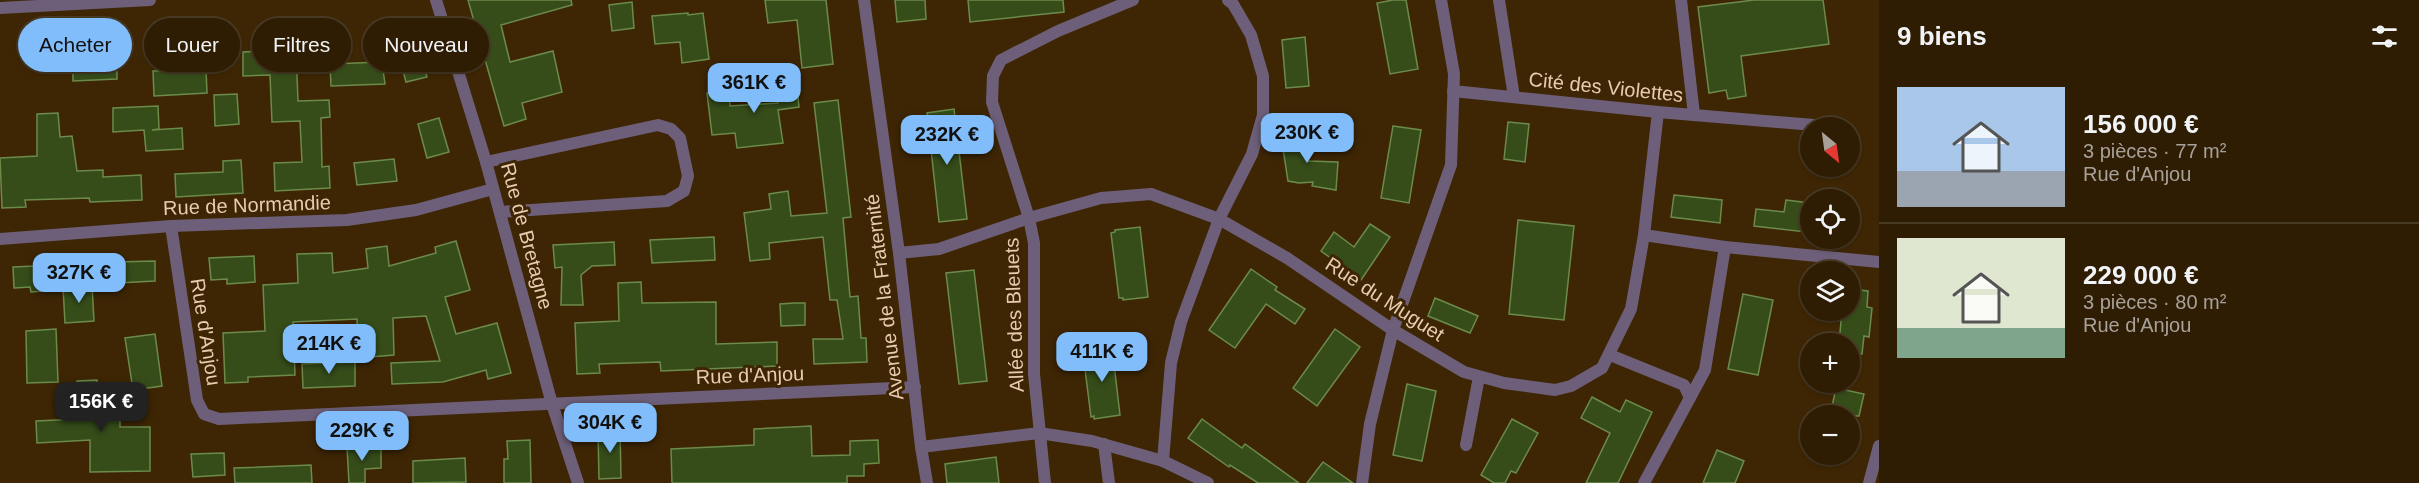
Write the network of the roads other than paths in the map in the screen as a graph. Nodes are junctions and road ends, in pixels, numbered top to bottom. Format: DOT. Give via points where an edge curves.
graph roads {
  1 [pos="150,0"];
  2 [pos="436,0"];
  3 [pos="864,0"];
  4 [pos="1133,0"];
  5 [pos="1441,0"];
  6 [pos="1498,0"];
  7 [pos="1681,0"];
  8 [pos="1232,1"];
  9 [pos="0,8"];
  10 [pos="1454,91"];
  11 [pos="1514,97"];
  12 [pos="1658,112"];
  13 [pos="1695,115"];
  14 [pos="1800,124"];
  15 [pos="486,162"];
  16 [pos="494,189"];
  17 [pos="500,212"];
  18 [pos="1029,218"];
  19 [pos="1219,219"];
  20 [pos="171,226"];
  21 [pos="1644,235"];
  22 [pos="0,239"];
  23 [pos="1725,247"];
  24 [pos="899,253"];
  25 [pos="1879,262"];
  26 [pos="1393,330"];
  27 [pos="1610,355"];
  28 [pos="1479,377"];
  29 [pos="915,387"];
  30 [pos="1690,398"];
  31 [pos="552,404"];
  32 [pos="1039,433"];
  33 [pos="1104,444"];
  34 [pos="1466,445"];
  35 [pos="1879,446"];
  36 [pos="921,447"];
  37 [pos="1163,461"];
  38 [pos="578,483"];
  39 [pos="927,483"];
  40 [pos="1045,483"];
  41 [pos="1109,483"];
  42 [pos="1208,483"];
  43 [pos="1362,483"];
  44 [pos="1644,483"];
  45 [pos="1869,483"];
  1 -- 9 [label="street"];
  2 -- 15 [label="street, Rue de Bretagne"];
  3 -- 24 [label="street, Avenue de la Fraternité"];
  4 -- 18 [label="street, Allée des Bleuets" via="1001,60 993,76 992,102"];
  5 -- 10 [label="street"];
  6 -- 11 [label="street, Cité des Violettes"];
  7 -- 13 [label="street, Cité des Violettes"];
  8 -- 19 [label="street" via="1251,35 1263,76 1263,115 1252,154"];
  10 -- 11 [label="street, Cité des Violettes"];
  10 -- 26 [label="street" via="1451,165"];
  11 -- 12 [label="street, Cité des Violettes"];
  12 -- 13 [label="street, Cité des Violettes"];
  12 -- 21 [label="street, Rue du Muguet"];
  13 -- 14 [label="street, Cité des Violettes"];
  15 -- 16 [label="street, Rue de Bretagne"];
  15 -- 17 [label="street" via="658,125 671,129 680,138 688,176 684,190 667,201"];
  16 -- 17 [label="street, Rue de Bretagne"];
  16 -- 20 [label="street, Rue de Normandie" via="416,210 347,220"];
  17 -- 31 [label="street, Rue de Bretagne"];
  18 -- 19 [label="street, Rue du Muguet" via="1101,198 1152,195"];
  18 -- 24 [label="street, Rue du Muguet" via="939,249"];
  18 -- 32 [label="street, Allée des Bleuets" via="1034,243 1034,374"];
  19 -- 26 [label="street, Rue du Muguet" via="1287,258"];
  19 -- 37 [label="street" via="1178,332 1171,363"];
  20 -- 22 [label="street, Rue de Normandie"];
  20 -- 31 [label="street, Rue d'Anjou" via="197,400 204,414 219,418"];
  21 -- 23 [label="street"];
  21 -- 27 [label="street, Rue du Muguet" via="1631,309"];
  23 -- 25 [label="street"];
  23 -- 30 [label="street" via="1705,370"];
  24 -- 29 [label="street, Avenue de la Fraternité"];
  26 -- 28 [label="street, Rue du Muguet"];
  26 -- 43 [label="street" via="1370,424"];
  27 -- 28 [label="street, Rue du Muguet" via="1602,368 1588,377 1555,390"];
  27 -- 30 [label="street" via="1684,385"];
  28 -- 34 [label="street"];
  29 -- 31 [label="street, Rue d'Anjou"];
  29 -- 36 [label="street, Avenue de la Fraternité"];
  30 -- 44 [label="street"];
  31 -- 38 [label="street, Rue de Bretagne"];
  32 -- 33 [label="street"];
  32 -- 36 [label="street"];
  32 -- 40 [label="street, Allée des Bleuets"];
  33 -- 37 [label="street"];
  33 -- 41 [label="street"];
  35 -- 45 [label="street"];
  36 -- 39 [label="street, Avenue de la Fraternité"];
  37 -- 42 [label="street"];
}
